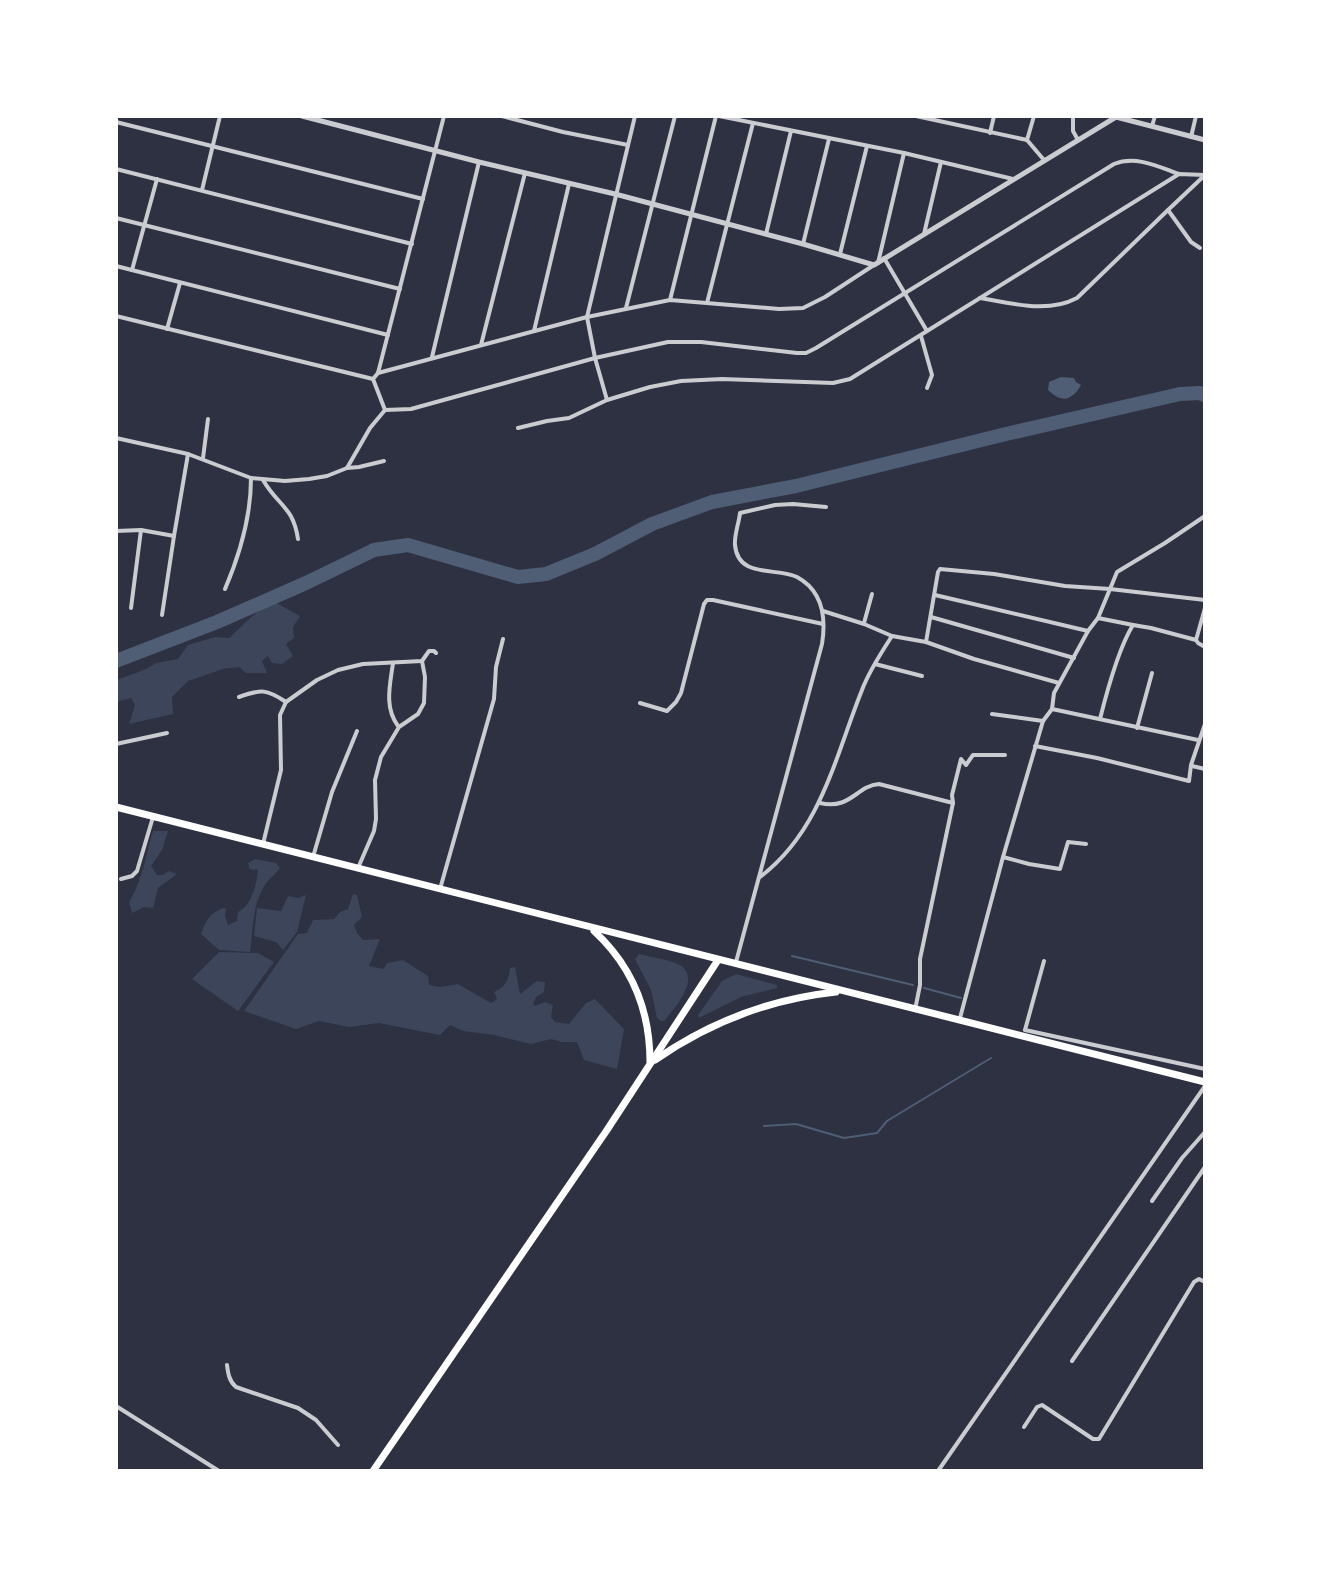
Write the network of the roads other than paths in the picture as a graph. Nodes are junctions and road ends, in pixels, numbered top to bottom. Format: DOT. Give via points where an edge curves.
graph roads {
  1 [pos="220,116"];
  2 [pos="302,116"];
  3 [pos="444,116"];
  4 [pos="502,116"];
  5 [pos="635,116"];
  6 [pos="675,116"];
  7 [pos="718,116"];
  8 [pos="916,116"];
  9 [pos="956,116"];
  10 [pos="994,116"];
  11 [pos="1034,116"];
  12 [pos="1073,116"];
  13 [pos="1116,116"];
  14 [pos="1155,116"];
  15 [pos="1196,116"];
  16 [pos="116,122"];
  17 [pos="753,123"];
  18 [pos="954,125"];
  19 [pos="1152,126"];
  20 [pos="791,131"];
  21 [pos="990,133"];
  22 [pos="1191,137"];
  23 [pos="829,139"];
  24 [pos="1027,140"];
  25 [pos="1078,140"];
  26 [pos="1205,140"];
  27 [pos="628,145"];
  28 [pos="867,146"];
  29 [pos="214,147"];
  30 [pos="435,151"];
  31 [pos="904,153"];
  32 [pos="1044,160"];
  33 [pos="479,162"];
  34 [pos="941,162"];
  35 [pos="116,169"];
  36 [pos="525,173"];
  37 [pos="1179,174"];
  38 [pos="157,179"];
  39 [pos="1016,180"];
  40 [pos="569,184"];
  41 [pos="202,190"];
  42 [pos="615,194"];
  43 [pos="423,199"];
  44 [pos="652,204"];
  45 [pos="1168,210"];
  46 [pos="691,214"];
  47 [pos="116,218"];
  48 [pos="728,224"];
  49 [pos="144,225"];
  50 [pos="766,235"];
  51 [pos="924,235"];
  52 [pos="412,244"];
  53 [pos="803,244"];
  54 [pos="1200,248"];
  55 [pos="840,254"];
  56 [pos="884,258"];
  57 [pos="876,264"];
  58 [pos="116,266"];
  59 [pos="132,270"];
  60 [pos="180,283"];
  61 [pos="400,289"];
  62 [pos="905,293"];
  63 [pos="979,298"];
  64 [pos="670,300"];
  65 [pos="707,303"];
  66 [pos="626,308"];
  67 [pos="116,316"];
  68 [pos="587,317"];
  69 [pos="167,329"];
  70 [pos="534,331"];
  71 [pos="927,331"];
  72 [pos="388,335"];
  73 [pos="921,336"];
  74 [pos="481,345"];
  75 [pos="432,357"];
  76 [pos="595,358"];
  77 [pos="378,373"];
  78 [pos="373,379"];
  79 [pos="927,388"];
  80 [pos="607,400"];
  81 [pos="385,410"];
  82 [pos="208,419"];
  83 [pos="518,428"];
  84 [pos="116,438"];
  85 [pos="188,454"];
  86 [pos="203,458"];
  87 [pos="384,461"];
  88 [pos="347,468"];
  89 [pos="251,478"];
  90 [pos="263,480"];
  91 [pos="826,507"];
  92 [pos="1205,516"];
  93 [pos="141,530"];
  94 [pos="116,531"];
  95 [pos="174,536"];
  96 [pos="298,539"];
  97 [pos="225,589"];
  98 [pos="1110,589"];
  99 [pos="872,594"];
  100 [pos="935,595"];
  101 [pos="1205,600"];
  102 [pos="131,608"];
  103 [pos="1205,608"];
  104 [pos="823,611"];
  105 [pos="162,615"];
  106 [pos="931,617"];
  107 [pos="1098,618"];
  108 [pos="823,624"];
  109 [pos="864,624"];
  110 [pos="1133,625"];
  111 [pos="1088,631"];
  112 [pos="892,636"];
  113 [pos="503,639"];
  114 [pos="1196,640"];
  115 [pos="926,642"];
  116 [pos="1205,647"];
  117 [pos="436,653"];
  118 [pos="1074,658"];
  119 [pos="422,661"];
  120 [pos="393,663"];
  121 [pos="875,664"];
  122 [pos="1152,673"];
  123 [pos="922,676"];
  124 [pos="1059,683"];
  125 [pos="239,697"];
  126 [pos="286,702"];
  127 [pos="640,703"];
  128 [pos="1052,709"];
  129 [pos="992,714"];
  130 [pos="1100,719"];
  131 [pos="1043,721"];
  132 [pos="1205,724"];
  133 [pos="399,727"];
  134 [pos="1137,728"];
  135 [pos="357,731"];
  136 [pos="167,733"];
  137 [pos="1199,741"];
  138 [pos="116,744"];
  139 [pos="1035,746"];
  140 [pos="1005,755"];
  141 [pos="1191,765"];
  142 [pos="1205,769"];
  143 [pos="820,803"];
  144 [pos="953,803"];
  145 [pos="116,807"];
  146 [pos="153,817"];
  147 [pos="263,844"];
  148 [pos="1086,844"];
  149 [pos="313,857"];
  150 [pos="1003,857"];
  151 [pos="358,868"];
  152 [pos="758,878"];
  153 [pos="121,879"];
  154 [pos="440,889"];
  155 [pos="591,928"];
  156 [pos="718,960"];
  157 [pos="1044,961"];
  158 [pos="736,964"];
  159 [pos="842,991"];
  160 [pos="915,1010"];
  161 [pos="960,1021"];
  162 [pos="1024,1033"];
  163 [pos="650,1064"];
  164 [pos="1205,1069"];
  165 [pos="1205,1084"];
  166 [pos="1205,1132"];
  167 [pos="1205,1167"];
  168 [pos="1152,1201"];
  169 [pos="1205,1282"];
  170 [pos="1072,1361"];
  171 [pos="227,1365"];
  172 [pos="116,1406"];
  173 [pos="1024,1427"];
  174 [pos="338,1445"];
  175 [pos="219,1471"];
  176 [pos="373,1471"];
  177 [pos="938,1471"];
  1 -- 29 [label="street"];
  2 -- 30 [label="street"];
  3 -- 30 [label="street"];
  4 -- 27 [label="street"];
  5 -- 27 [label="street"];
  6 -- 44 [label="street"];
  7 -- 17 [label="street"];
  7 -- 46 [label="street"];
  8 -- 18 [label="street"];
  9 -- 18 [label="street"];
  10 -- 21 [label="street"];
  11 -- 24 [label="street"];
  12 -- 25 [label="street"];
  13 -- 19 [label="street"];
  13 -- 25 [label="street"];
  14 -- 19 [label="street"];
  15 -- 22 [label="street"];
  16 -- 29 [label="street"];
  17 -- 20 [label="street"];
  17 -- 48 [label="street"];
  18 -- 21 [label="street"];
  19 -- 22 [label="street"];
  20 -- 23 [label="street"];
  20 -- 50 [label="street"];
  21 -- 24 [label="street"];
  22 -- 26 [label="street"];
  23 -- 28 [label="street"];
  23 -- 53 [label="street"];
  24 -- 32 [label="street"];
  25 -- 32 [label="street"];
  27 -- 42 [label="street"];
  28 -- 31 [label="street"];
  28 -- 55 [label="street"];
  29 -- 41 [label="street"];
  29 -- 43 [label="street"];
  30 -- 33 [label="street"];
  30 -- 43 [label="street"];
  31 -- 34 [label="street"];
  31 -- 57 [label="street"];
  32 -- 39 [label="street"];
  33 -- 36 [label="street"];
  33 -- 75 [label="street"];
  34 -- 39 [label="street"];
  34 -- 51 [label="street"];
  35 -- 38 [label="street"];
  36 -- 40 [label="street"];
  36 -- 74 [label="street"];
  37 -- 45 [label="street" via="1205,175"];
  37 -- 62 [label="street" via="1132,160 1114,164"];
  37 -- 63 [label="street"];
  38 -- 41 [label="street"];
  38 -- 49 [label="street"];
  39 -- 51 [label="street"];
  40 -- 42 [label="street"];
  40 -- 70 [label="street"];
  41 -- 52 [label="street"];
  42 -- 44 [label="street"];
  42 -- 68 [label="street"];
  43 -- 52 [label="street"];
  44 -- 46 [label="street"];
  44 -- 66 [label="street"];
  45 -- 54 [label="street"];
  45 -- 63 [label="street" via="1064,305"];
  46 -- 48 [label="street"];
  46 -- 64 [label="street"];
  47 -- 49 [label="street"];
  48 -- 50 [label="street"];
  48 -- 65 [label="street"];
  49 -- 59 [label="street"];
  49 -- 61 [label="street"];
  50 -- 53 [label="street"];
  51 -- 56 [label="street"];
  52 -- 61 [label="street"];
  53 -- 55 [label="street"];
  55 -- 57 [label="street"];
  56 -- 57 [label="street"];
  56 -- 62 [label="street"];
  57 -- 65 [label="street" via="803,308"];
  58 -- 59 [label="street"];
  59 -- 60 [label="street"];
  60 -- 69 [label="street"];
  60 -- 72 [label="street"];
  61 -- 72 [label="street"];
  62 -- 71 [label="street"];
  62 -- 76 [label="street" via="806,353 681,341"];
  63 -- 71 [label="street"];
  64 -- 65 [label="street"];
  64 -- 66 [label="street"];
  66 -- 68 [label="street"];
  67 -- 69 [label="street"];
  68 -- 70 [label="street"];
  68 -- 76 [label="street"];
  69 -- 78 [label="street"];
  70 -- 74 [label="street"];
  71 -- 73 [label="street"];
  72 -- 77 [label="street"];
  73 -- 79 [label="street" via="932,375"];
  73 -- 80 [label="street" via="850,379 833,383 697,380"];
  74 -- 75 [label="street"];
  75 -- 77 [label="street"];
  76 -- 80 [label="street"];
  76 -- 81 [label="street" via="411,409"];
  77 -- 78 [label="street"];
  78 -- 81 [label="street"];
  80 -- 83 [label="street" via="574,417"];
  81 -- 88 [label="street"];
  82 -- 86 [label="street"];
  84 -- 85 [label="street"];
  85 -- 86 [label="street"];
  85 -- 95 [label="street"];
  86 -- 89 [label="street"];
  87 -- 88 [label="street"];
  88 -- 90 [label="street" via="309,479"];
  89 -- 90 [label="street"];
  89 -- 97 [label="street" via="245,533"];
  90 -- 96 [label="street" via="291,513"];
  91 -- 104 [label="street" via="775,505 740,513 735,545 739,559 749,567 795,576 811,589"];
  92 -- 98 [label="street" via="1117,572"];
  93 -- 94 [label="street"];
  93 -- 95 [label="street"];
  93 -- 102 [label="street"];
  95 -- 105 [label="street"];
  98 -- 100 [label="street" via="941,568"];
  98 -- 101 [label="street"];
  98 -- 107 [label="street"];
  99 -- 109 [label="street"];
  100 -- 106 [label="street"];
  100 -- 111 [label="street"];
  103 -- 114 [label="street"];
  104 -- 108 [label="street"];
  104 -- 109 [label="street"];
  106 -- 115 [label="street"];
  106 -- 118 [label="street"];
  107 -- 110 [label="street"];
  107 -- 111 [label="street"];
  108 -- 127 [label="street" via="707,600 676,702 667,711"];
  108 -- 152 [label="street"];
  109 -- 112 [label="street"];
  110 -- 114 [label="street"];
  110 -- 130 [label="street"];
  111 -- 118 [label="street"];
  112 -- 115 [label="street"];
  112 -- 121 [label="street"];
  113 -- 154 [label="street" via="494,699"];
  114 -- 116 [label="street"];
  115 -- 124 [label="street"];
  117 -- 119 [label="street" via="429,651"];
  118 -- 124 [label="street"];
  119 -- 120 [label="street"];
  119 -- 133 [label="street" via="424,703"];
  120 -- 126 [label="street" via="338,670"];
  120 -- 133 [label="street" via="389,707"];
  121 -- 123 [label="street"];
  121 -- 143 [label="street"];
  122 -- 134 [label="street"];
  124 -- 128 [label="street"];
  125 -- 126 [label="street" via="263,691"];
  126 -- 147 [label="street" via="280,715 281,770"];
  128 -- 130 [label="street"];
  128 -- 131 [label="street"];
  129 -- 131 [label="street"];
  130 -- 134 [label="street"];
  131 -- 139 [label="street"];
  132 -- 137 [label="street"];
  133 -- 151 [label="street" via="377,766 374,831"];
  134 -- 137 [label="street"];
  135 -- 149 [label="street"];
  136 -- 138 [label="street"];
  137 -- 141 [label="street"];
  139 -- 141 [label="street" via="1189,781"];
  139 -- 150 [label="street"];
  140 -- 144 [label="street" via="973,755 966,765 961,759"];
  141 -- 142 [label="street"];
  143 -- 144 [label="street" via="843,802 879,784"];
  143 -- 152 [label="street" via="786,854"];
  144 -- 160 [label="street" via="920,959"];
  145 -- 146 [label="main road"];
  146 -- 147 [label="main road"];
  146 -- 153 [label="street" via="137,871"];
  147 -- 149 [label="main road"];
  148 -- 150 [label="street" via="1068,842 1060,869"];
  149 -- 151 [label="main road"];
  150 -- 161 [label="street"];
  151 -- 154 [label="main road"];
  152 -- 158 [label="street"];
  154 -- 155 [label="main road"];
  155 -- 156 [label="main road"];
  155 -- 163 [label="main road" via="637,989 648,1026"];
  156 -- 158 [label="main road"];
  156 -- 163 [label="main road"];
  157 -- 162 [label="street"];
  158 -- 159 [label="main road"];
  159 -- 160 [label="main road"];
  159 -- 163 [label="main road" via="741,1014"];
  160 -- 161 [label="main road"];
  161 -- 162 [label="main road"];
  162 -- 164 [label="street"];
  162 -- 165 [label="main road"];
  163 -- 176 [label="main road"];
  165 -- 177 [label="street"];
  166 -- 168 [label="street"];
  167 -- 170 [label="street"];
  169 -- 173 [label="street" via="1194,1282 1099,1439 1042,1405"];
  171 -- 174 [label="street" via="236,1387 298,1408"];
  172 -- 175 [label="street"];
}
